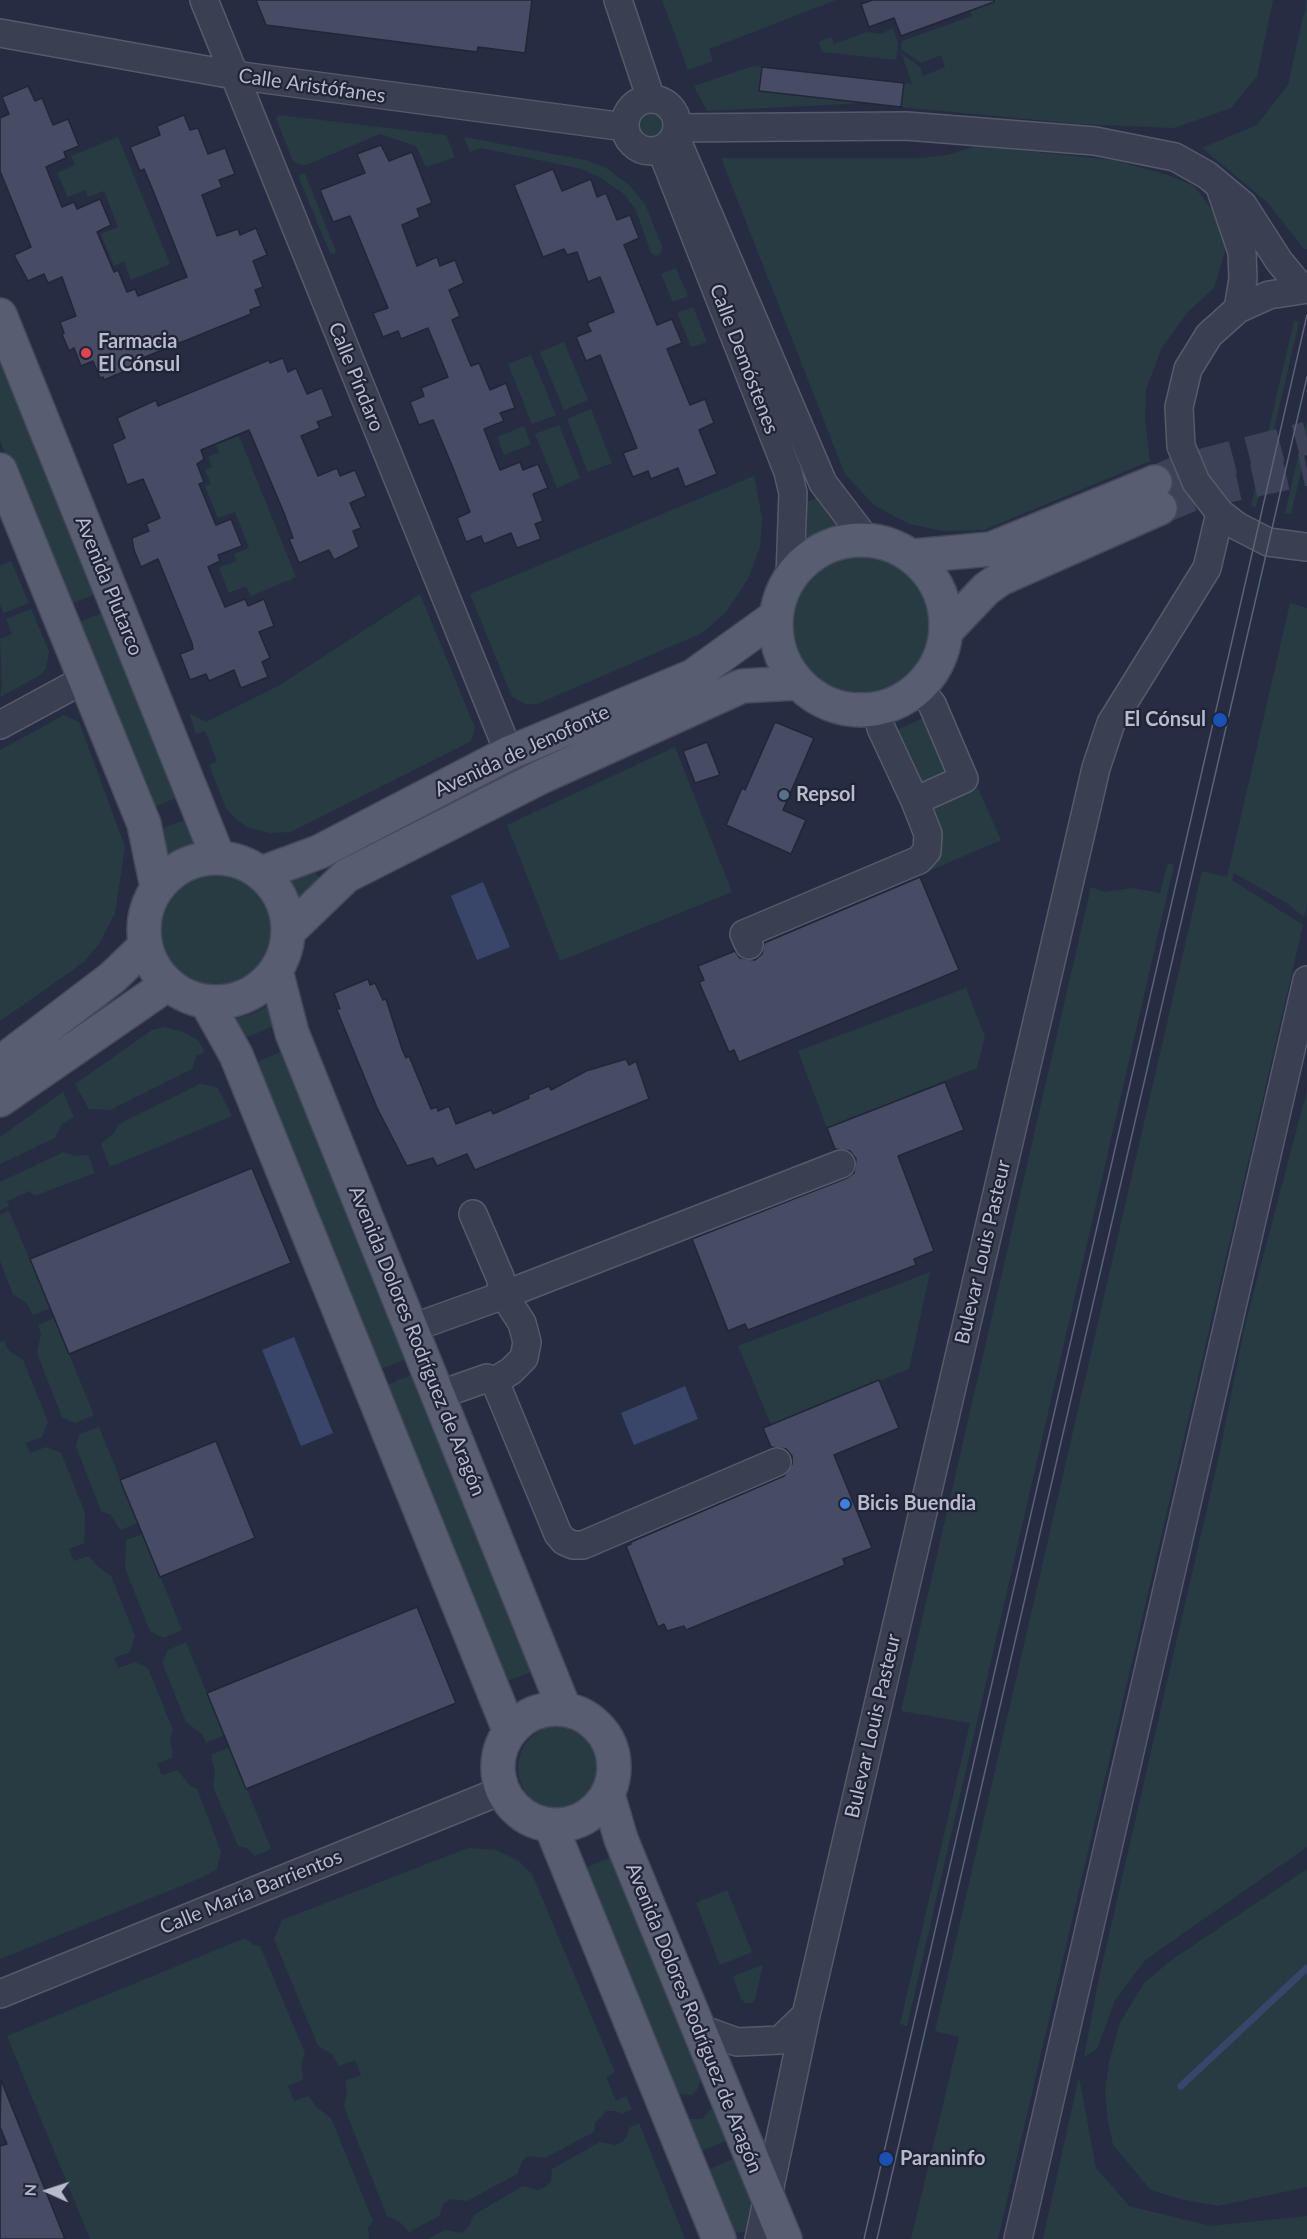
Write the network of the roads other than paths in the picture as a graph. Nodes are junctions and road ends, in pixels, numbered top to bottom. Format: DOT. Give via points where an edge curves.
graph roads {
  1 [pos="204,0"];
  2 [pos="618,0"];
  3 [pos="0,33"];
  4 [pos="234,75"];
  5 [pos="651,99"];
  6 [pos="626,127"];
  7 [pos="671,138"];
  8 [pos="1220,186"];
  9 [pos="1305,289"];
  10 [pos="1238,309"];
  11 [pos="0,315"];
  12 [pos="0,470"];
  13 [pos="1220,513"];
  14 [pos="866,538"];
  15 [pos="1307,547"];
  16 [pos="914,556"];
  17 [pos="790,576"];
  18 [pos="775,617"];
  19 [pos="948,629"];
  20 [pos="85,680"];
  21 [pos="797,682"];
  22 [pos="919,689"];
  23 [pos="876,709"];
  24 [pos="0,725"];
  25 [pos="509,753"];
  26 [pos="915,801"];
  27 [pos="218,857"];
  28 [pos="262,873"];
  29 [pos="157,887"];
  30 [pos="289,931"];
  31 [pos="749,945"];
  32 [pos="145,946"];
  33 [pos="276,971"];
  34 [pos="1307,980"];
  35 [pos="168,984"];
  36 [pos="207,1005"];
  37 [pos="0,1063"];
  38 [pos="0,1100"];
  39 [pos="841,1164"];
  40 [pos="473,1214"];
  41 [pos="504,1295"];
  42 [pos="412,1328"];
  43 [pos="493,1382"];
  44 [pos="439,1395"];
  45 [pos="777,1462"];
  46 [pos="564,1708"];
  47 [pos="510,1732"];
  48 [pos="503,1790"];
  49 [pos="608,1795"];
  50 [pos="551,1826"];
  51 [pos="0,1994"];
  52 [pos="806,2015"];
  53 [pos="696,2027"];
  54 [pos="768,2199"];
  55 [pos="719,2239"];
  56 [pos="759,2239"];
  57 [pos="785,2239"];
  58 [pos="1018,2239"];
  1 -- 4 [label="street, Calle Píndaro"];
  2 -- 5 [label="street"];
  3 -- 4 [label="street, Calle Aristófanes"];
  4 -- 6 [label="street, Calle Aristófanes"];
  4 -- 25 [label="street, Calle Píndaro"];
  5 -- 6 [label="street" via="632,107"];
  5 -- 7 [label="street" via="667,105 676,119"];
  6 -- 7 [label="street" via="634,144 642,149"];
  7 -- 8 [label="street" via="906,126 1095,141 1175,157"];
  7 -- 14 [label="street, Calle Demóstenes" via="823,483"];
  7 -- 17 [label="street, Calle Demóstenes" via="788,472 793,493"];
  8 -- 9 [label="street" via="1243,205 1279,261"];
  8 -- 10 [label="street" via="1242,252"];
  9 -- 10 [label="street" via="1269,295"];
  10 -- 13 [label="street" via="1209,335 1188,369 1179,407 1181,446 1196,482"];
  11 -- 27 [label="main road, Avenida Plutarco"];
  12 -- 20 [label="main road"];
  13 -- 15 [label="street" via="1236,526 1269,542"];
  13 -- 52 [label="street, Bulevar Louis Pasteur" via="1207,568 1111,723 1096,768"];
  14 -- 16 [label="main road" via="891,543"];
  14 -- 17 [label="main road" via="836,542 810,555"];
  16 -- 19 [label="main road" via="939,588"];
  16 -- 19 [label="main road" via="991,549 1158,495 1000,579"];
  17 -- 18 [label="main road"];
  18 -- 21 [label="main road" via="779,652"];
  18 -- 25 [label="main road, Avenida de Jenofonte" via="693,676"];
  19 -- 22 [label="main road" via="939,662"];
  20 -- 24 [label="street"];
  20 -- 29 [label="main road" via="144,825"];
  21 -- 23 [label="main road" via="824,703 856,711"];
  21 -- 30 [label="main road, Avenida de Jenofonte" via="742,686 543,776 346,876"];
  22 -- 23 [label="main road" via="890,707"];
  22 -- 26 [label="street" via="932,704 964,779"];
  23 -- 26 [label="street"];
  25 -- 28 [label="main road, Avenida de Jenofonte" via="319,852"];
  26 -- 31 [label="street" via="928,834 927,851 919,860 744,934"];
  27 -- 28 [label="main road" via="237,860"];
  27 -- 29 [label="main road" via="192,861 168,875"];
  28 -- 30 [label="main road" via="281,898"];
  29 -- 32 [label="main road" via="145,916"];
  30 -- 33 [label="main road" via="288,944"];
  32 -- 35 [label="main road" via="154,968"];
  32 -- 37 [label="main road" via="113,977"];
  33 -- 36 [label="main road" via="259,989 234,1001"];
  33 -- 42 [label="main road, Avenida Dolores Rodríguez de Aragón" via="292,1033"];
  34 -- 58 [label="street"];
  35 -- 36 [label="main road" via="186,999"];
  35 -- 38 [label="main road"];
  36 -- 47 [label="main road" via="236,1055"];
  39 -- 41 [label="street" via="588,1249"];
  40 -- 41 [label="street"];
  41 -- 42 [label="street"];
  41 -- 43 [label="street" via="522,1323 527,1342 524,1358"];
  42 -- 44 [label="main road, Avenida Dolores Rodríguez de Aragón"];
  43 -- 44 [label="street" via="487,1378"];
  43 -- 45 [label="street" via="558,1534 573,1545 583,1545"];
  44 -- 46 [label="main road, Avenida Dolores Rodríguez de Aragón"];
  46 -- 47 [label="main road" via="537,1712"];
  46 -- 49 [label="main road" via="599,1727 612,1748 615,1770"];
  47 -- 48 [label="main road" via="498,1764"];
  48 -- 50 [label="main road" via="512,1806 530,1819"];
  48 -- 51 [label="street, Calle María Barrientos"];
  49 -- 50 [label="main road" via="595,1812 572,1824"];
  49 -- 53 [label="main road, Avenida Dolores Rodríguez de Aragón" via="621,1839"];
  50 -- 55 [label="main road"];
  52 -- 53 [label="street" via="780,2040 736,2042"];
  52 -- 54 [label="street, Bulevar Louis Pasteur"];
  53 -- 54 [label="main road, Avenida Dolores Rodríguez de Aragón"];
  54 -- 56 [label="street, Bulevar Louis Pasteur"];
  54 -- 57 [label="main road, Avenida Dolores Rodríguez de Aragón"];
}
